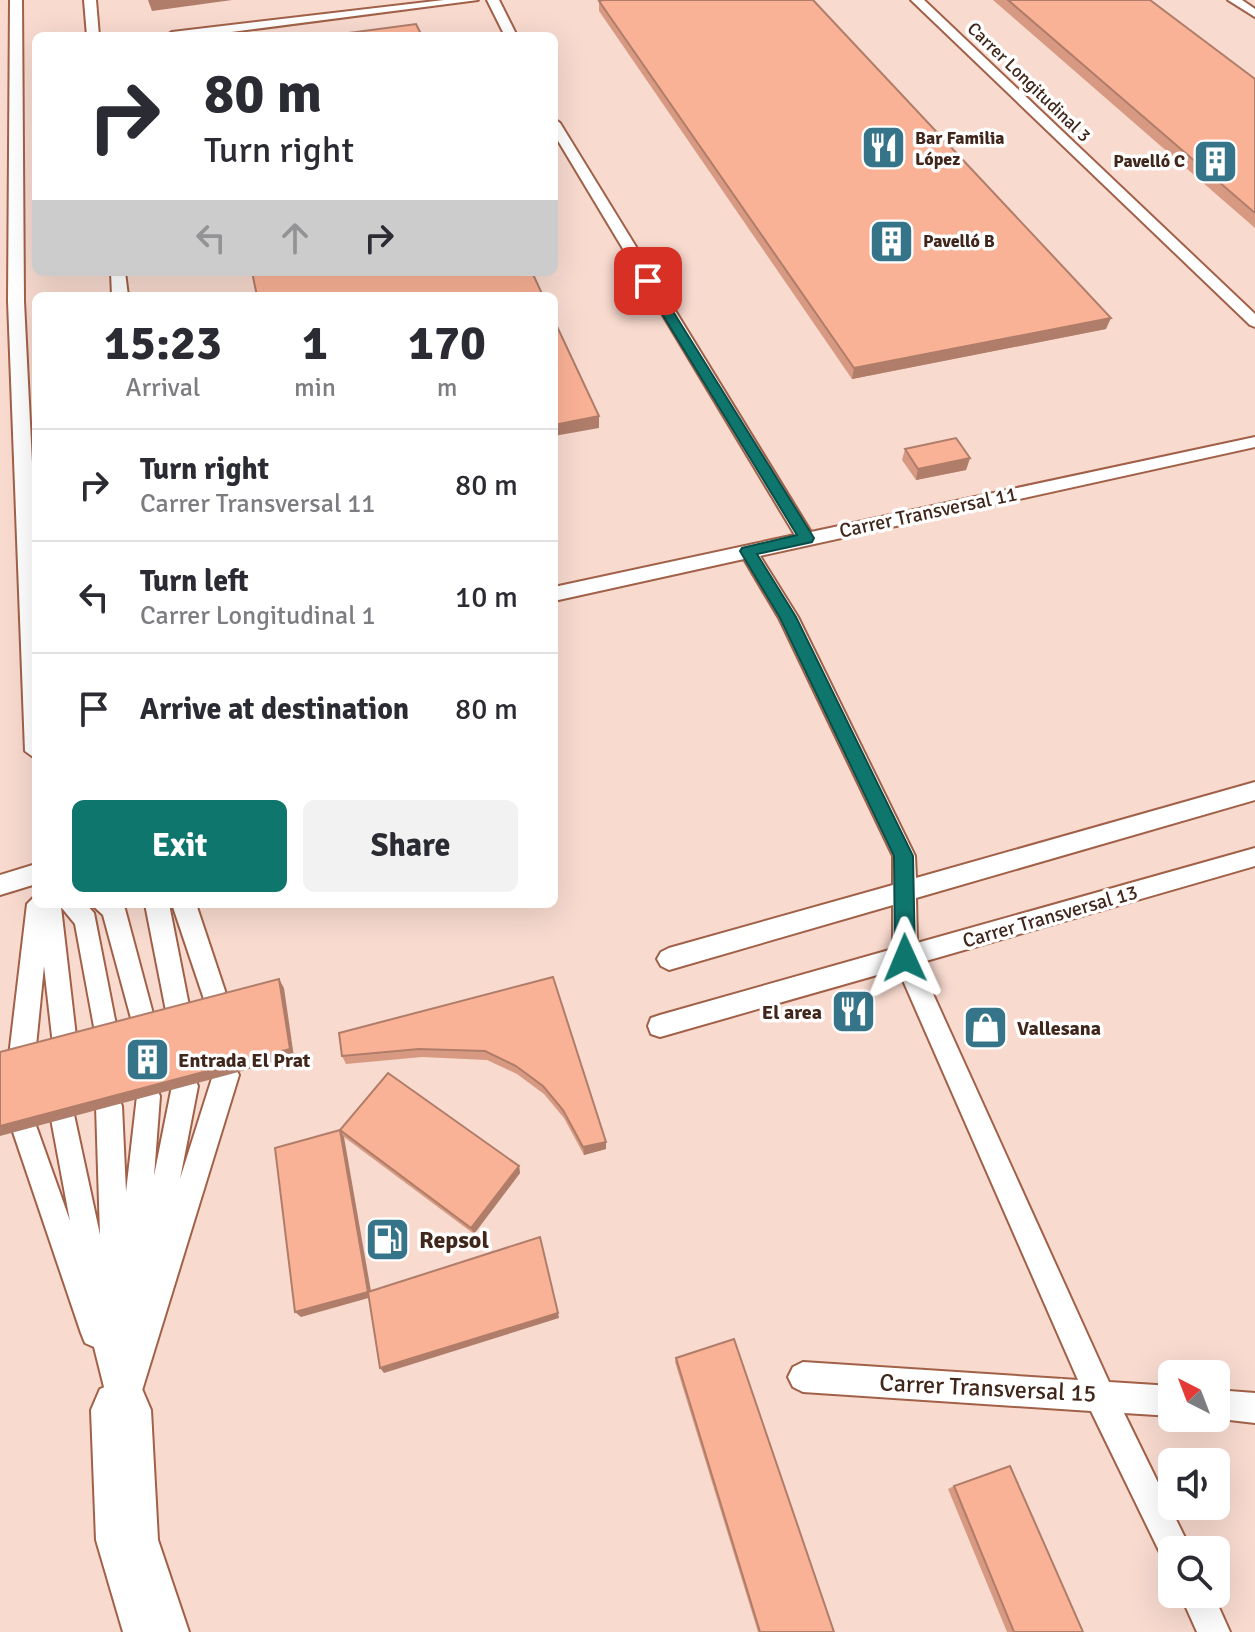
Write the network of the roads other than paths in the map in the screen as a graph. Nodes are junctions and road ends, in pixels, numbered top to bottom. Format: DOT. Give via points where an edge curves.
graph roads {
  1 [pos="16,0"];
  2 [pos="90,0"];
  3 [pos="472,0"];
  4 [pos="493,0"];
  5 [pos="917,0"];
  6 [pos="1234,0"];
  7 [pos="1255,14"];
  8 [pos="93,32"];
  9 [pos="205,32"];
  10 [pos="509,32"];
  11 [pos="558,130"];
  12 [pos="7,206"];
  13 [pos="1255,322"];
  14 [pos="1255,442"];
  15 [pos="806,538"];
  16 [pos="748,551"];
  17 [pos="558,593"];
  18 [pos="32,652"];
  19 [pos="1255,791"];
  20 [pos="1255,857"];
  21 [pos="32,875"];
  22 [pos="0,885"];
  23 [pos="904,894"];
  24 [pos="39,908"];
  25 [pos="49,908"];
  26 [pos="75,908"];
  27 [pos="111,908"];
  28 [pos="158,908"];
  29 [pos="185,908"];
  30 [pos="905,958"];
  31 [pos="669,959"];
  32 [pos="218,1006"];
  33 [pos="179,1016"];
  34 [pos="144,1025"];
  35 [pos="660,1026"];
  36 [pos="106,1035"];
  37 [pos="65,1045"];
  38 [pos="22,1056"];
  39 [pos="226,1075"];
  40 [pos="185,1086"];
  41 [pos="147,1096"];
  42 [pos="109,1106"];
  43 [pos="64,1119"];
  44 [pos="25,1129"];
  45 [pos="803,1377"];
  46 [pos="1099,1394"];
  47 [pos="1158,1400"];
  48 [pos="1230,1406"];
  49 [pos="1255,1408"];
  50 [pos="121,1410"];
  51 [pos="1168,1536"];
  52 [pos="1203,1608"];
  53 [pos="156,1632"];
  54 [pos="1214,1632"];
  1 -- 12 [label="lane" via="22,54"];
  2 -- 8 [label="lane"];
  3 -- 9 [label="lane"];
  4 -- 10 [label="lane"];
  5 -- 13 [label="lane, Carrer Longitudinal 3"];
  6 -- 7 [label="lane"];
  11 -- 15 [label="lane"];
  12 -- 18 [label="lane"];
  14 -- 15 [label="lane, Carrer Transversal 11"];
  15 -- 16 [label="lane, Carrer Transversal 11"];
  16 -- 17 [label="lane, Carrer Transversal 11"];
  16 -- 23 [label="lane" via="788,617 904,856"];
  19 -- 23 [label="lane"];
  20 -- 30 [label="lane, Carrer Transversal 13"];
  21 -- 22 [label="lane"];
  23 -- 30 [label="lane"];
  23 -- 31 [label="lane"];
  24 -- 38 [label="lane"];
  25 -- 37 [label="lane"];
  26 -- 36 [label="lane" via="86,920"];
  27 -- 34 [label="lane"];
  28 -- 33 [label="lane"];
  29 -- 32 [label="lane"];
  30 -- 35 [label="lane, Carrer Transversal 13"];
  30 -- 46 [label="lane"];
  39 -- 50 [label="lane"];
  40 -- 50 [label="lane"];
  41 -- 50 [label="lane"];
  42 -- 50 [label="lane"];
  43 -- 50 [label="lane"];
  44 -- 50 [label="lane"];
  45 -- 46 [label="lane, Carrer Transversal 15"];
  46 -- 47 [label="lane, Carrer Transversal 15"];
  46 -- 51 [label="lane"];
  48 -- 49 [label="lane"];
  50 -- 53 [label="main road" via="127,1540"];
  52 -- 54 [label="lane"];
}
